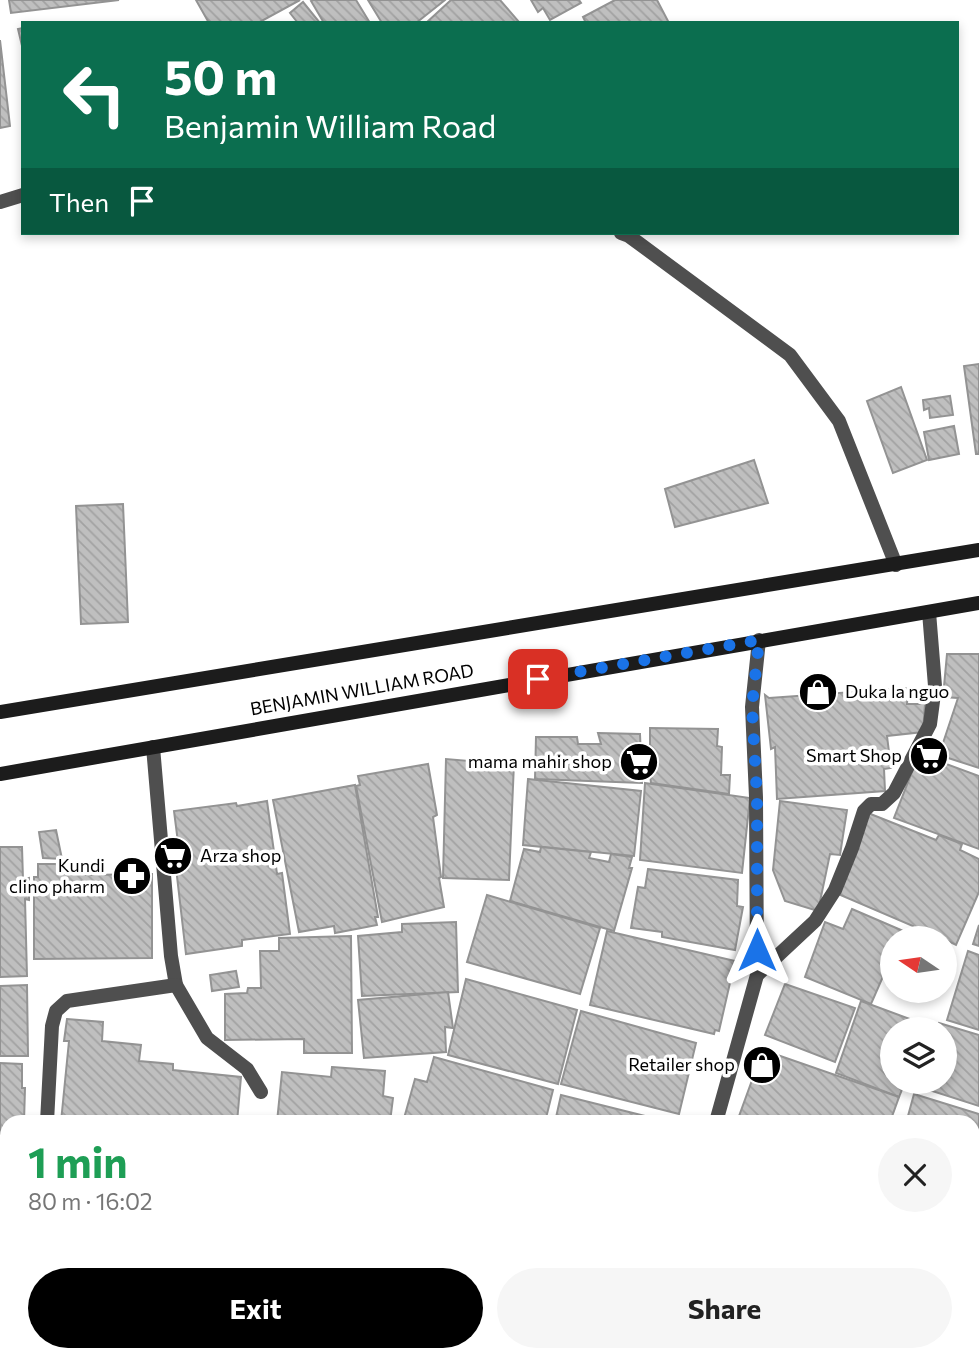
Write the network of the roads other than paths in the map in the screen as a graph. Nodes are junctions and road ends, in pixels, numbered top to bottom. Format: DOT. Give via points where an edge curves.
graph roads {
  1 [pos="21,196"];
  2 [pos="0,202"];
  3 [pos="626,235"];
  4 [pos="979,550"];
  5 [pos="896,565"];
  6 [pos="979,603"];
  7 [pos="929,612"];
  8 [pos="759,640"];
  9 [pos="0,712"];
  10 [pos="153,747"];
  11 [pos="0,774"];
  12 [pos="757,975"];
  13 [pos="176,985"];
  14 [pos="261,1092"];
  15 [pos="47,1115"];
  16 [pos="718,1115"];
  1 -- 2 [label="street"];
  3 -- 5 [label="street" via="790,355 839,421"];
  4 -- 5 [label="main road, BENJAMIN WILLIAM ROAD"];
  5 -- 9 [label="main road, BENJAMIN WILLIAM ROAD"];
  6 -- 7 [label="main road, BENJAMIN WILLIAM ROAD"];
  7 -- 8 [label="main road, BENJAMIN WILLIAM ROAD"];
  7 -- 12 [label="street" via="934,686 930,724 894,793 864,811 835,890 815,921"];
  8 -- 10 [label="main road, BENJAMIN WILLIAM ROAD"];
  8 -- 12 [label="street" via="752,707"];
  10 -- 11 [label="main road, BENJAMIN WILLIAM ROAD"];
  10 -- 13 [label="street"];
  12 -- 16 [label="street"];
  13 -- 14 [label="street" via="207,1038 247,1069"];
  13 -- 15 [label="street" via="67,1001 56,1011 51,1026"];
}
